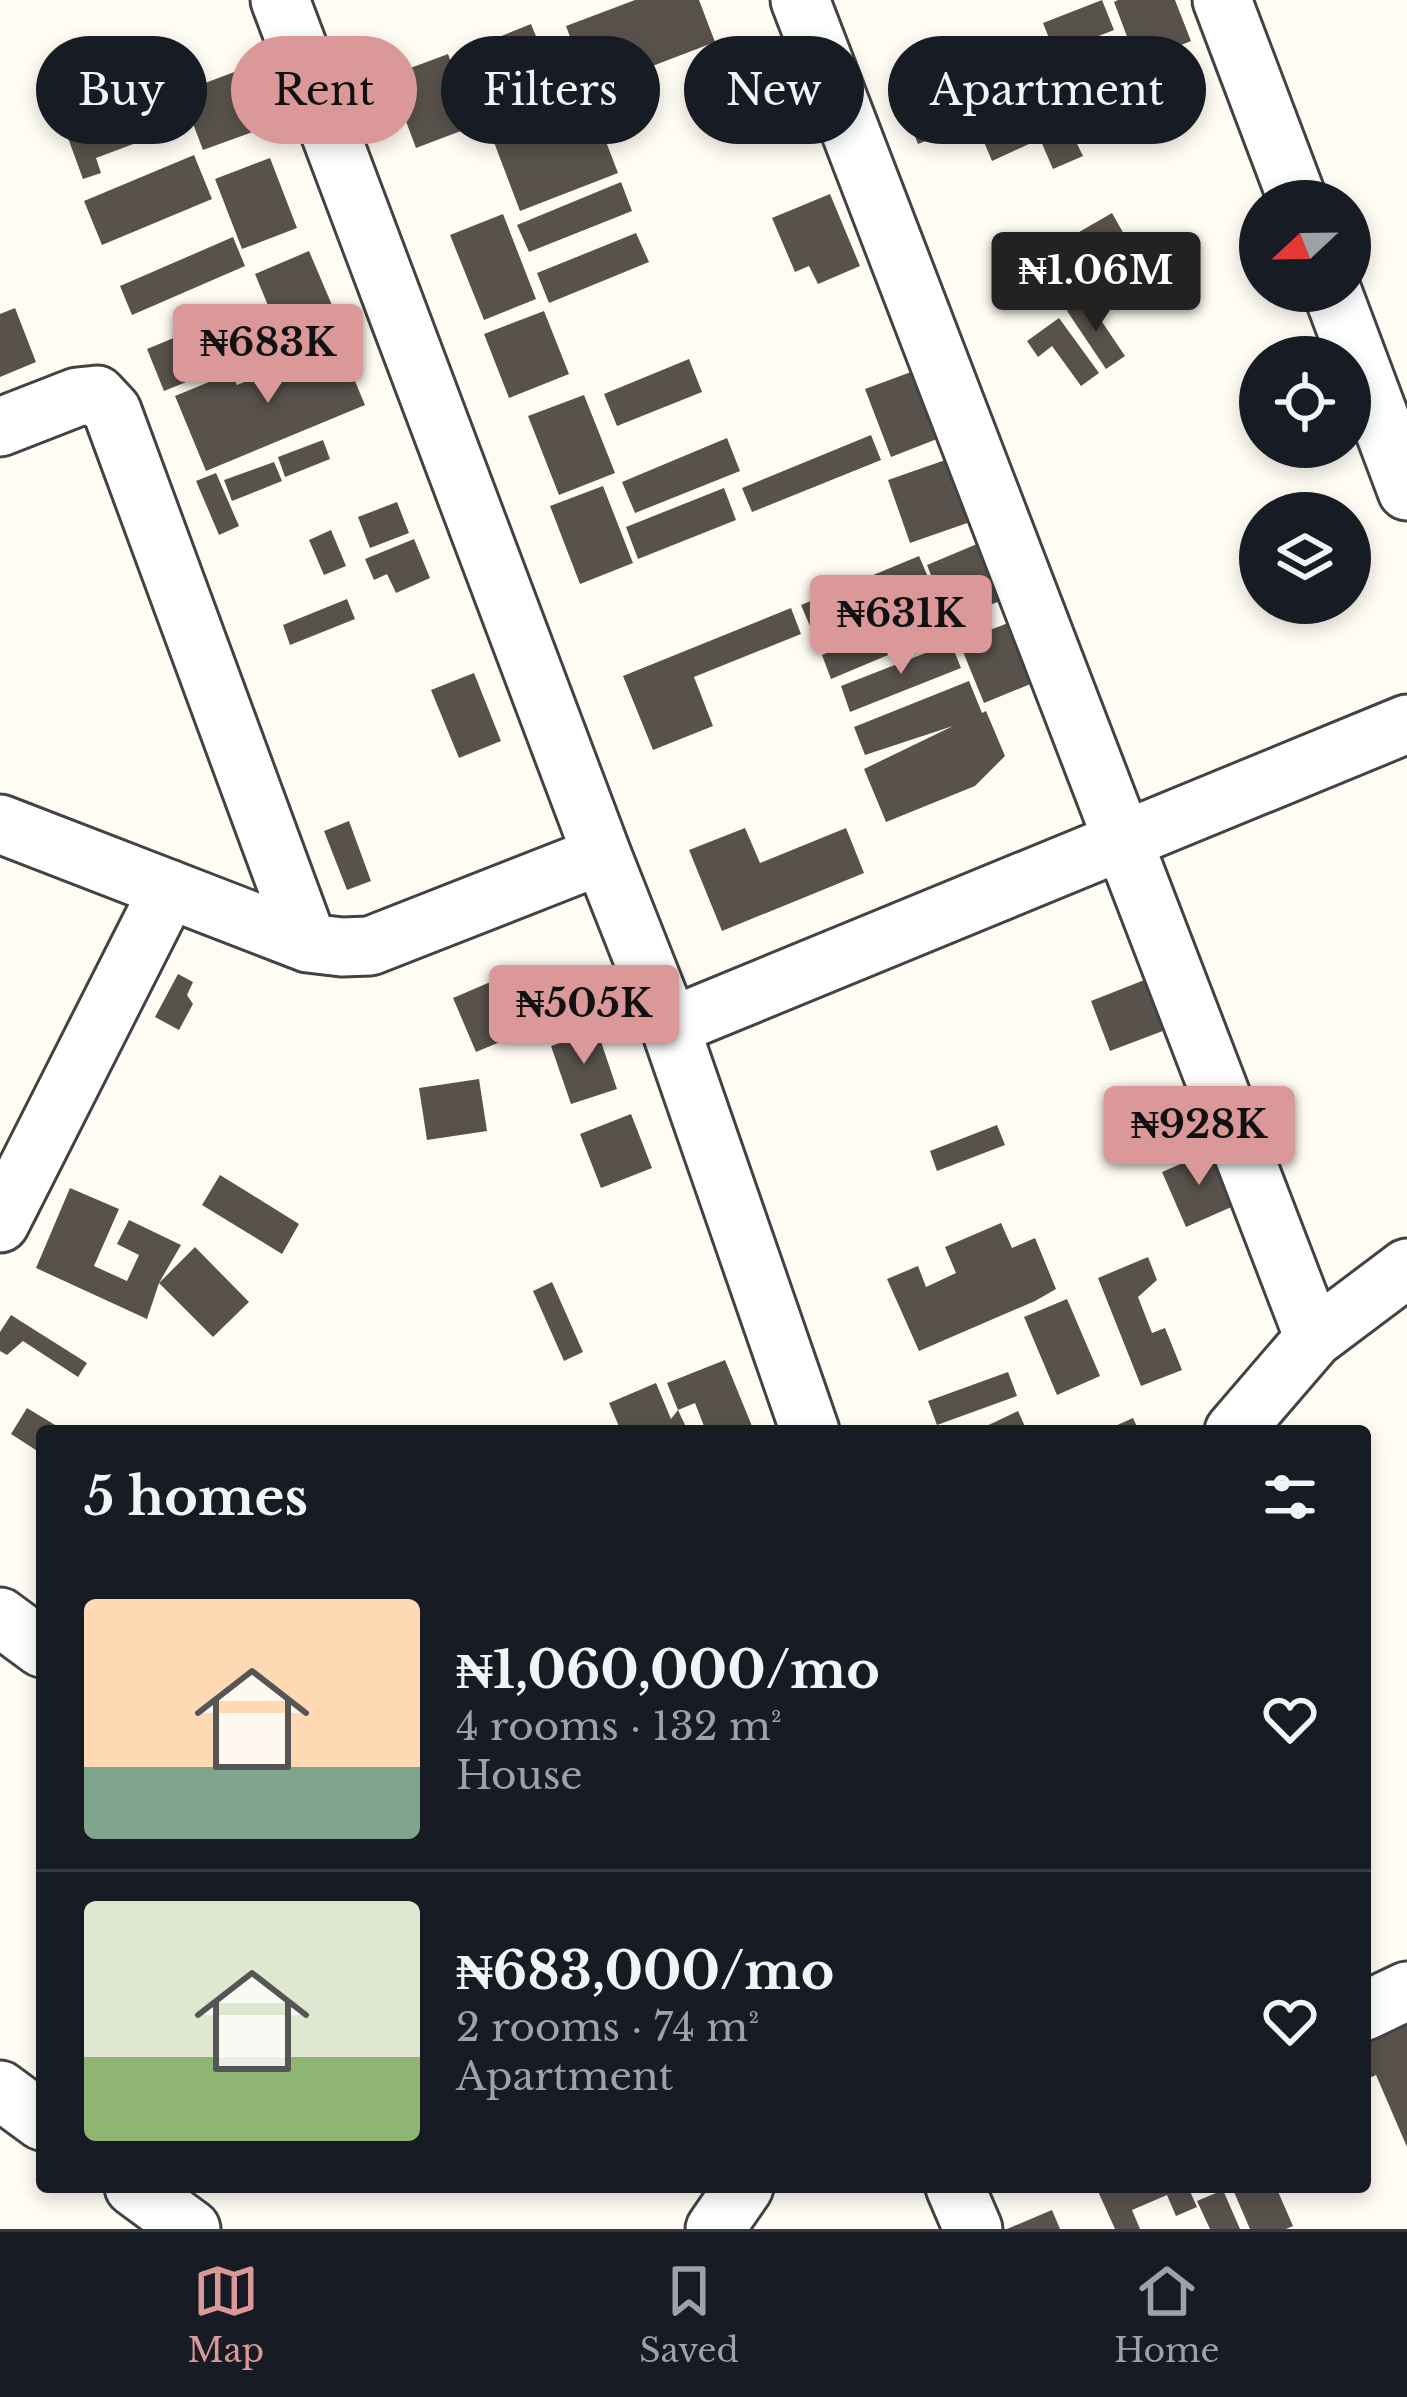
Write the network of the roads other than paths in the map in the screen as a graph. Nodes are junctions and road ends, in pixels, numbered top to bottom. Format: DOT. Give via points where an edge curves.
graph roads {
  1 [pos="280,0"];
  2 [pos="800,0"];
  3 [pos="1222,0"];
  4 [pos="1290,180"];
  5 [pos="1340,312"];
  6 [pos="0,427"];
  7 [pos="1407,491"];
  8 [pos="1407,724"];
  9 [pos="0,824"];
  10 [pos="1123,842"];
  11 [pos="602,856"];
  12 [pos="169,889"];
  13 [pos="308,943"];
  14 [pos="670,1027"];
  15 [pos="0,1223"];
  16 [pos="1407,1268"];
  17 [pos="1313,1338"];
  18 [pos="808,1425"];
  19 [pos="1239,1425"];
  20 [pos="0,1617"];
  21 [pos="36,1644"];
  22 [pos="1407,1990"];
  23 [pos="1371,2008"];
  24 [pos="0,2090"];
  25 [pos="36,2117"];
  26 [pos="740,2193"];
  27 [pos="715,2229"];
  1 -- 11 [label="street"];
  2 -- 10 [label="street"];
  3 -- 4 [label="street"];
  5 -- 7 [label="street"];
  6 -- 13 [label="street" via="77,397 97,395 112,411"];
  8 -- 10 [label="street"];
  9 -- 12 [label="street"];
  10 -- 14 [label="street"];
  10 -- 17 [label="street"];
  11 -- 13 [label="street" via="370,946"];
  11 -- 14 [label="street"];
  12 -- 13 [label="street"];
  12 -- 15 [label="street"];
  14 -- 18 [label="street"];
  16 -- 17 [label="street"];
  17 -- 19 [label="street"];
  20 -- 21 [label="street"];
  22 -- 23 [label="street"];
  24 -- 25 [label="street"];
  26 -- 27 [label="street"];
}
